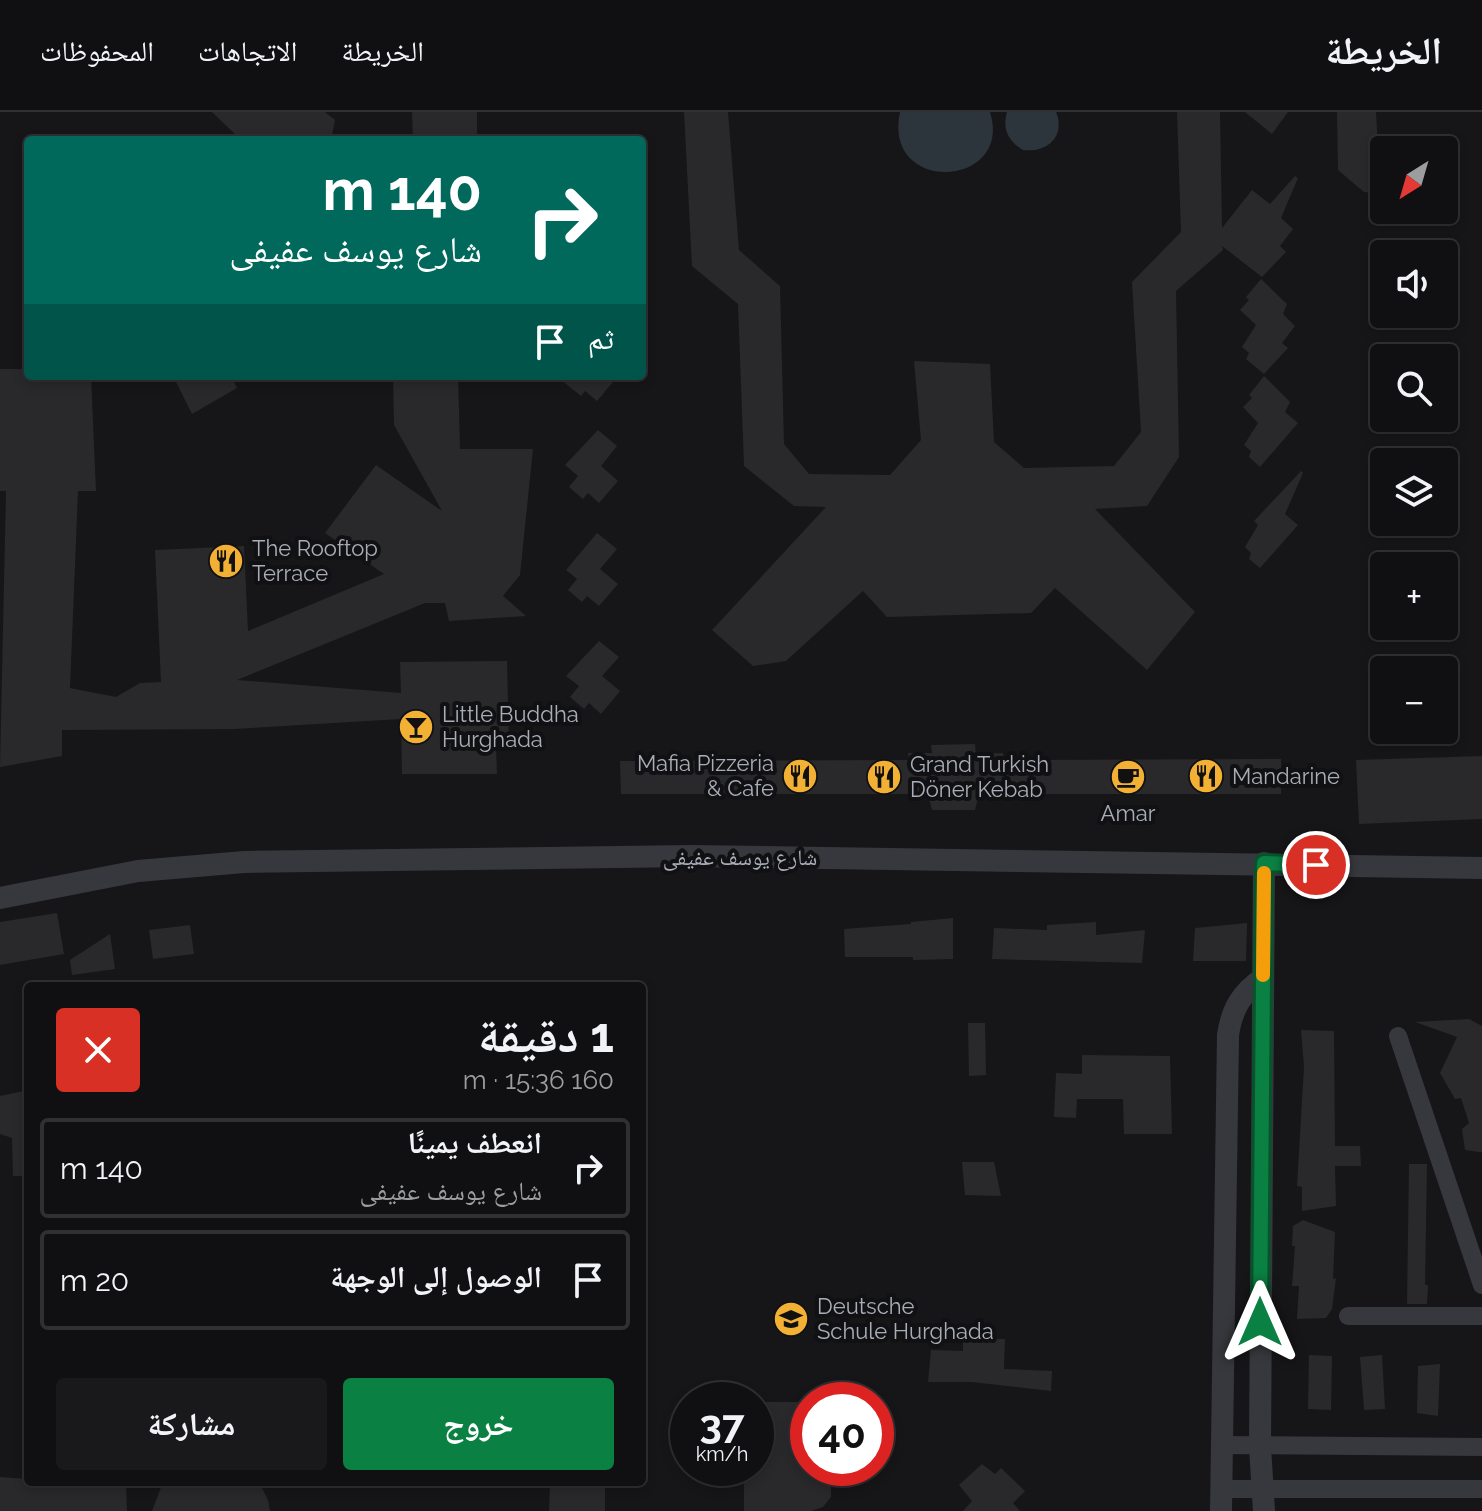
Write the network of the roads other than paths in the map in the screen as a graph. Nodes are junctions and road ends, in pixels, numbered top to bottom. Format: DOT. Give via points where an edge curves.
graph roads {
  1 [pos="1264,863"];
  2 [pos="1482,868"];
  3 [pos="0,898"];
  4 [pos="1263,978"];
  5 [pos="1398,1036"];
  6 [pos="1482,1285"];
  7 [pos="1348,1316"];
  8 [pos="1482,1316"];
  9 [pos="1222,1445"];
  10 [pos="1260,1447"];
  11 [pos="1482,1447"];
  12 [pos="1482,1489"];
  13 [pos="1221,1500"];
  14 [pos="1264,1500"];
  1 -- 2 [label="street, شارع يوسف عفيفى"];
  1 -- 3 [label="street, شارع يوسف عفيفى" via="706,856 244,862 138,871"];
  1 -- 4 [label="street"];
  4 -- 9 [label="street" via="1237,1002 1228,1035"];
  4 -- 10 [label="street"];
  5 -- 6 [label="street"];
  7 -- 8 [label="street"];
  9 -- 10 [label="street"];
  9 -- 13 [label="street"];
  10 -- 11 [label="street"];
  10 -- 14 [label="street"];
  12 -- 14 [label="street"];
  13 -- 14 [label="street"];
}
